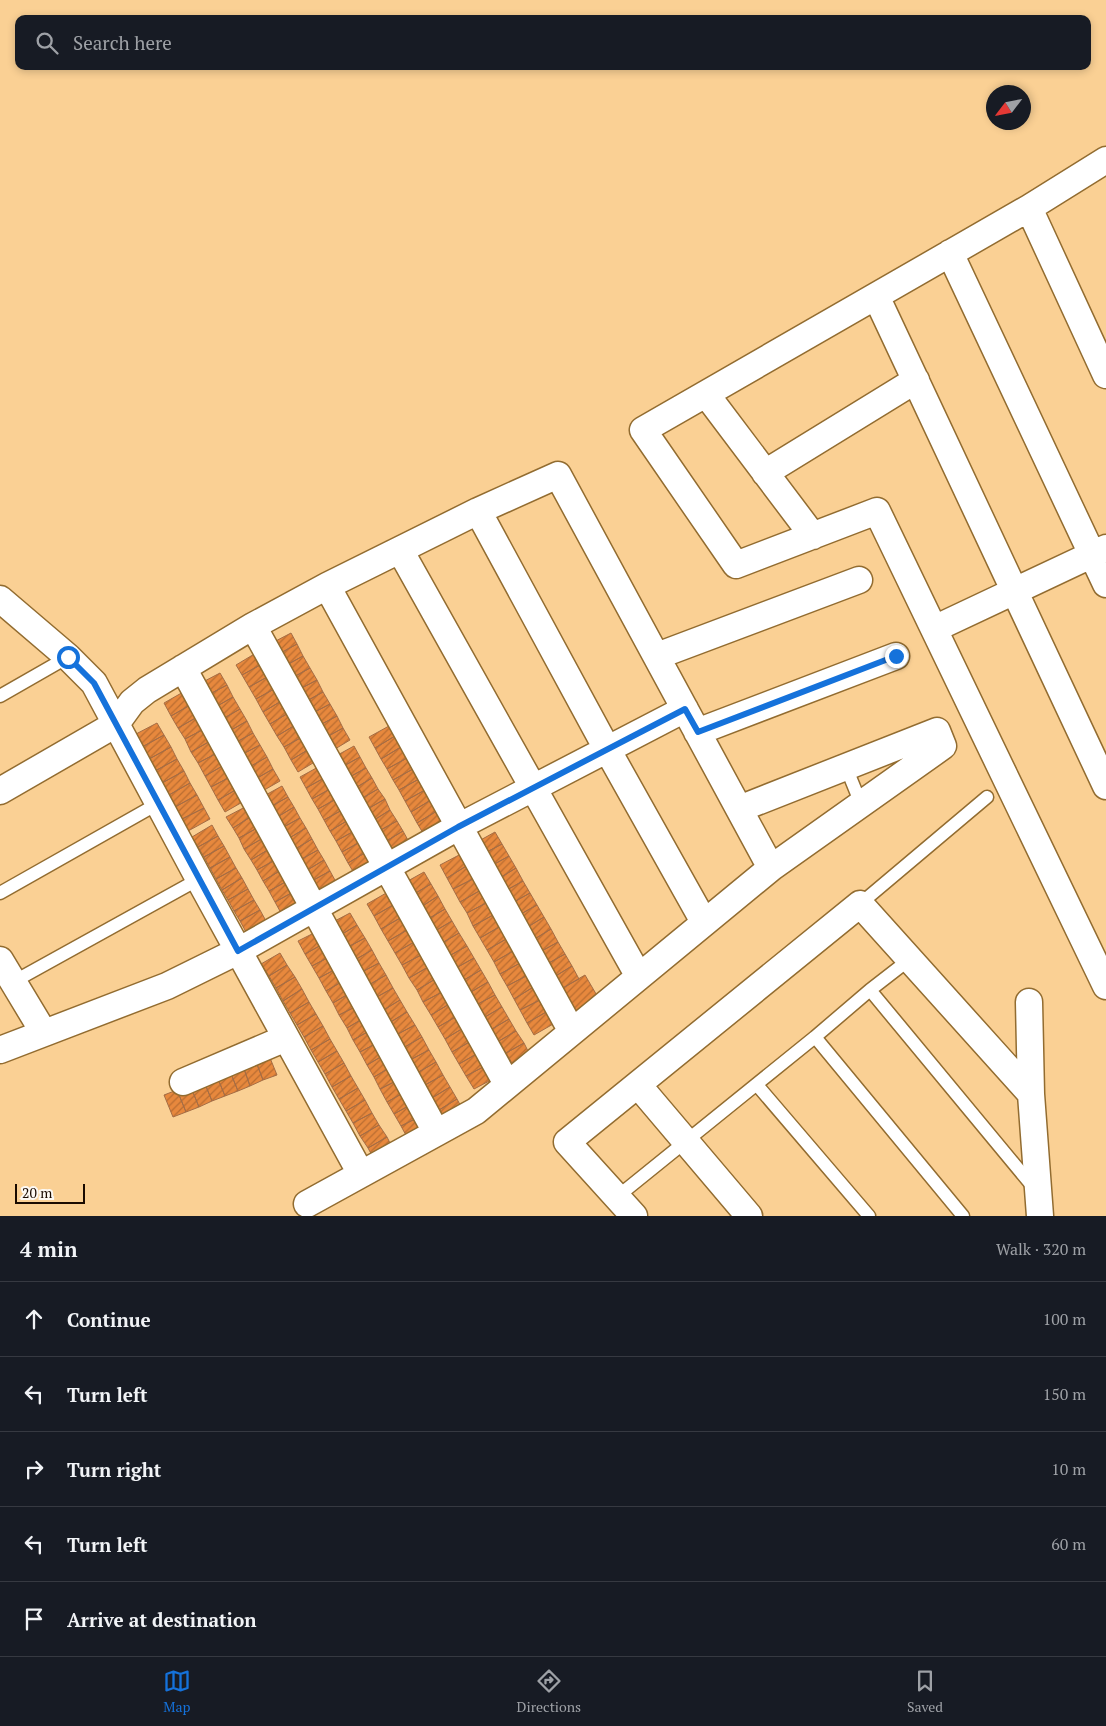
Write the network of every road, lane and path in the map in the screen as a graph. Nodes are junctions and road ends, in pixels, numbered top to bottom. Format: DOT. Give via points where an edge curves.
graph roads {
  1 [pos="1103,169"];
  2 [pos="1029,208"];
  3 [pos="950,253"];
  4 [pos="876,296"];
  5 [pos="1106,375"];
  6 [pos="916,380"];
  7 [pos="706,394"];
  8 [pos="766,473"];
  9 [pos="478,511"];
  10 [pos="813,536"];
  11 [pos="400,550"];
  12 [pos="1099,551"];
  13 [pos="859,580"];
  14 [pos="1106,584"];
  15 [pos="327,586"];
  16 [pos="1015,591"];
  17 [pos="0,599"];
  18 [pos="252,626"];
  19 [pos="934,629"];
  20 [pos="657,656"];
  21 [pos="896,656"];
  22 [pos="68,657"];
  23 [pos="183,668"];
  24 [pos="0,696"];
  25 [pos="685,709"];
  26 [pos="116,724"];
  27 [pos="698,732"];
  28 [pos="607,749"];
  29 [pos="846,767"];
  30 [pos="1106,786"];
  31 [pos="534,788"];
  32 [pos="0,791"];
  33 [pos="987,797"];
  34 [pos="159,803"];
  35 [pos="861,804"];
  36 [pos="738,809"];
  37 [pos="458,827"];
  38 [pos="386,868"];
  39 [pos="771,868"];
  40 [pos="199,879"];
  41 [pos="0,893"];
  42 [pos="860,904"];
  43 [pos="314,908"];
  44 [pos="704,922"];
  45 [pos="238,951"];
  46 [pos="910,958"];
  47 [pos="0,960"];
  48 [pos="638,975"];
  49 [pos="13,982"];
  50 [pos="1106,986"];
  51 [pos="870,990"];
  52 [pos="1029,1002"];
  53 [pos="571,1030"];
  54 [pos="44,1033"];
  55 [pos="815,1037"];
  56 [pos="286,1038"];
  57 [pos="0,1050"];
  58 [pos="183,1082"];
  59 [pos="507,1084"];
  60 [pos="638,1085"];
  61 [pos="757,1085"];
  62 [pos="1031,1094"];
  63 [pos="436,1132"];
  64 [pos="686,1142"];
  65 [pos="361,1174"];
  66 [pos="307,1204"];
  67 [pos="1040,1206"];
  68 [pos="626,1207"];
  69 [pos="749,1216"];
  70 [pos="869,1216"];
  71 [pos="963,1216"];
  1 -- 2 [label="street"];
  2 -- 3 [label="street"];
  2 -- 5 [label="street"];
  3 -- 4 [label="street"];
  3 -- 12 [label="street"];
  4 -- 6 [label="street"];
  4 -- 7 [label="street"];
  6 -- 8 [label="street"];
  6 -- 16 [label="street"];
  7 -- 8 [label="street"];
  7 -- 10 [label="street" via="643,430 736,565"];
  8 -- 10 [label="street"];
  9 -- 11 [label="street"];
  9 -- 20 [label="street" via="558,475"];
  9 -- 28 [label="street"];
  10 -- 19 [label="street" via="877,511"];
  11 -- 15 [label="street"];
  11 -- 31 [label="street"];
  12 -- 14 [label="street"];
  12 -- 16 [label="street"];
  13 -- 20 [label="street"];
  15 -- 18 [label="street"];
  15 -- 37 [label="street"];
  16 -- 19 [label="street"];
  16 -- 30 [label="street"];
  17 -- 22 [label="street"];
  18 -- 23 [label="street"];
  18 -- 38 [label="street"];
  19 -- 50 [label="street"];
  20 -- 25 [label="street"];
  21 -- 27 [label="street"];
  22 -- 24 [label="lane"];
  22 -- 26 [label="street" via="94,683"];
  23 -- 26 [label="street" via="132,702"];
  23 -- 43 [label="street"];
  25 -- 27 [label="street"];
  25 -- 28 [label="street"];
  26 -- 32 [label="street"];
  26 -- 34 [label="street"];
  27 -- 36 [label="street"];
  28 -- 31 [label="street"];
  28 -- 44 [label="street"];
  29 -- 35 [label="lane"];
  29 -- 35 [label="street" via="937,731 943,746"];
  29 -- 36 [label="street"];
  31 -- 37 [label="street"];
  31 -- 48 [label="street"];
  33 -- 42 [label="lane"];
  34 -- 40 [label="street"];
  34 -- 41 [label="lane"];
  35 -- 39 [label="street"];
  36 -- 39 [label="street"];
  37 -- 38 [label="street"];
  37 -- 53 [label="street"];
  38 -- 43 [label="street"];
  38 -- 59 [label="street"];
  39 -- 44 [label="street"];
  40 -- 45 [label="street"];
  40 -- 49 [label="lane"];
  42 -- 46 [label="street"];
  42 -- 60 [label="street"];
  43 -- 45 [label="street"];
  43 -- 63 [label="street"];
  44 -- 48 [label="street"];
  45 -- 54 [label="street" via="167,986"];
  45 -- 56 [label="street"];
  46 -- 51 [label="lane"];
  46 -- 62 [label="street"];
  47 -- 49 [label="street"];
  48 -- 53 [label="street"];
  49 -- 54 [label="street"];
  51 -- 55 [label="lane"];
  51 -- 67 [label="lane"];
  52 -- 62 [label="street"];
  53 -- 59 [label="street"];
  54 -- 57 [label="street"];
  55 -- 61 [label="lane"];
  55 -- 71 [label="lane"];
  56 -- 58 [label="street"];
  56 -- 65 [label="street"];
  59 -- 63 [label="street" via="476,1111"];
  60 -- 64 [label="street"];
  60 -- 68 [label="street" via="567,1142"];
  61 -- 64 [label="lane"];
  61 -- 70 [label="lane"];
  62 -- 67 [label="street"];
  63 -- 65 [label="street"];
  64 -- 68 [label="lane"];
  64 -- 69 [label="street"];
  65 -- 66 [label="street"];
}
